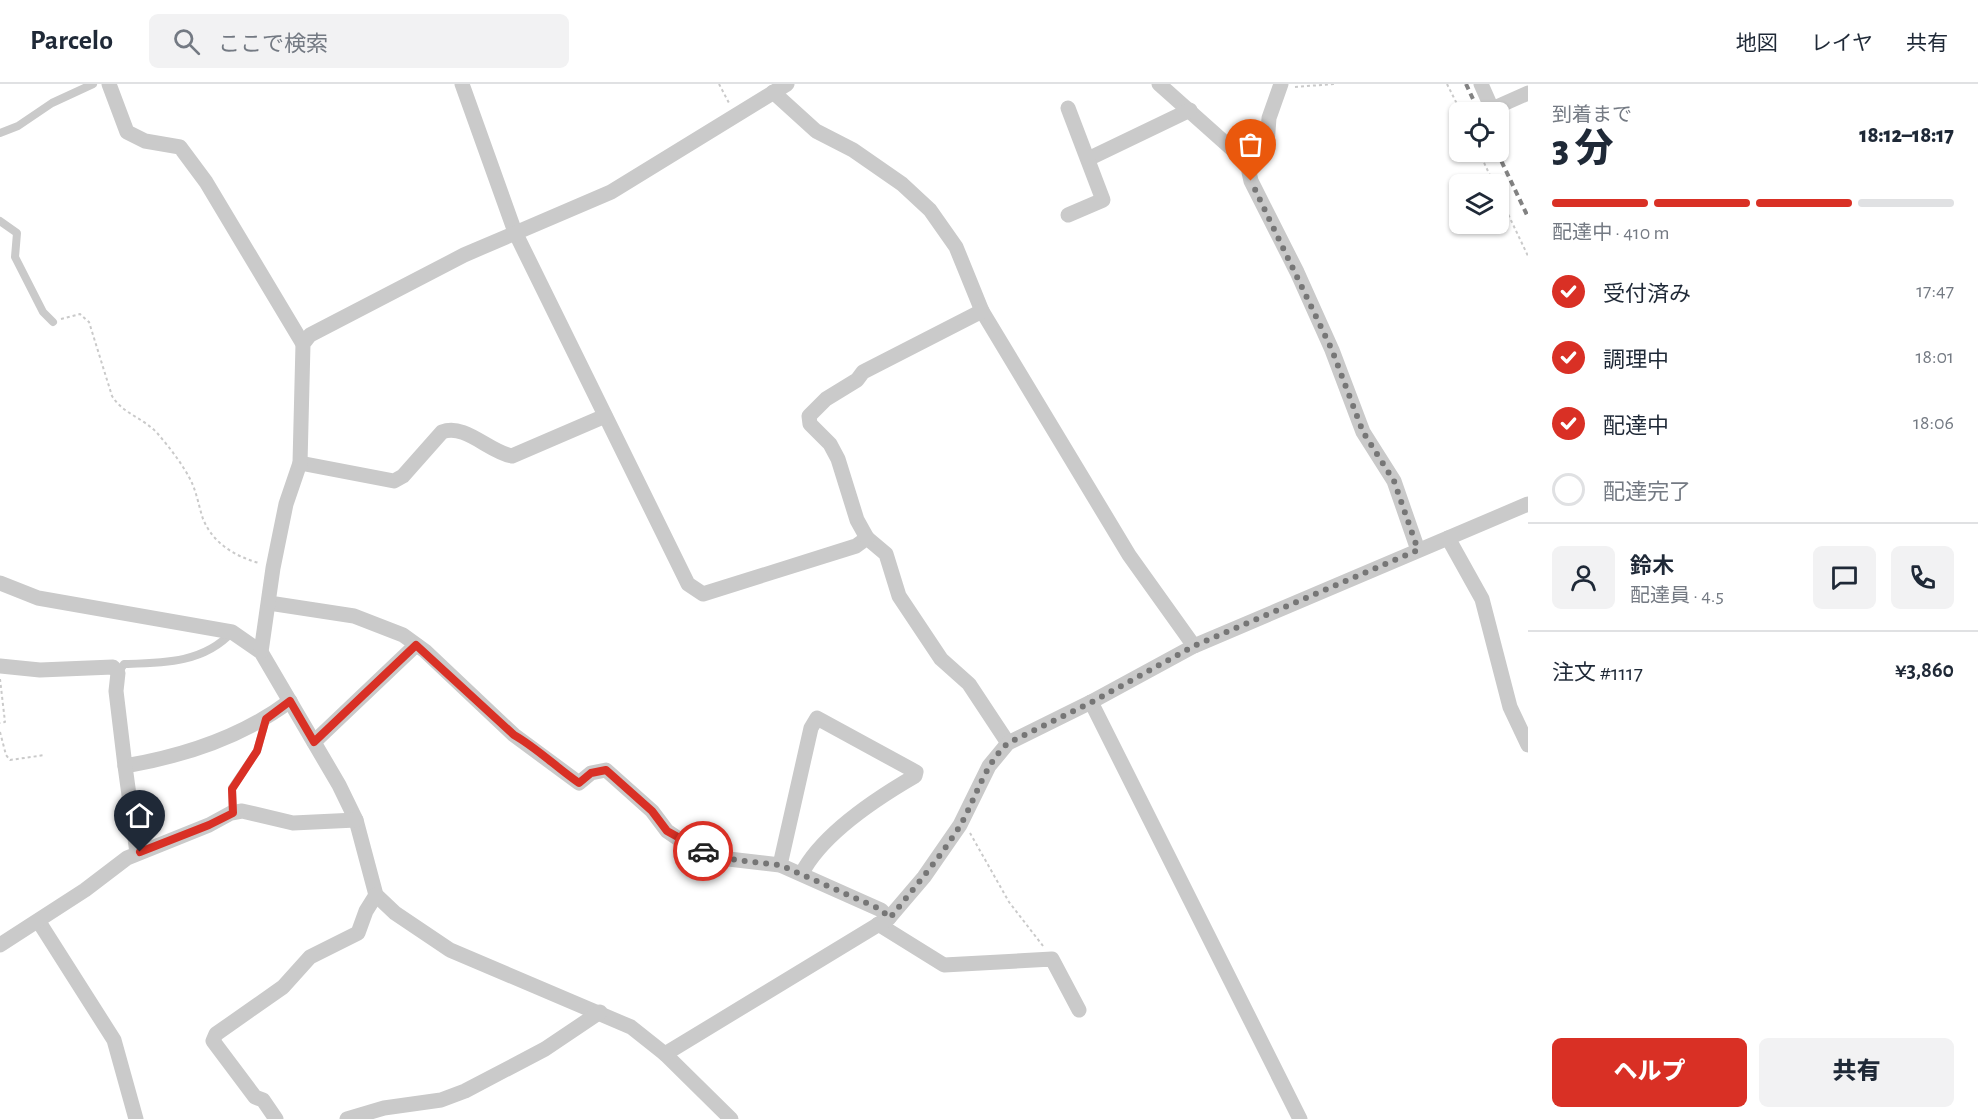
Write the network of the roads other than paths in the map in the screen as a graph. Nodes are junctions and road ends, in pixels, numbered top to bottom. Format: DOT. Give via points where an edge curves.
graph roads {
  1 [pos="93,84"];
  2 [pos="462,84"];
  3 [pos="787,84"];
  4 [pos="1159,84"];
  5 [pos="1481,84"];
  6 [pos="116,86"];
  7 [pos="1281,86"];
  8 [pos="773,92"];
  9 [pos="1528,93"];
  10 [pos="1068,108"];
  11 [pos="1190,110"];
  12 [pos="0,134"];
  13 [pos="1088,159"];
  14 [pos="1251,165"];
  15 [pos="1068,215"];
  16 [pos="0,221"];
  17 [pos="515,232"];
  18 [pos="982,311"];
  19 [pos="53,322"];
  20 [pos="303,344"];
  21 [pos="605,416"];
  22 [pos="300,463"];
  23 [pos="1528,504"];
  24 [pos="867,538"];
  25 [pos="1448,538"];
  26 [pos="1418,550"];
  27 [pos="0,583"];
  28 [pos="269,603"];
  29 [pos="232,632"];
  30 [pos="416,645"];
  31 [pos="1194,646"];
  32 [pos="261,652"];
  33 [pos="0,666"];
  34 [pos="117,673"];
  35 [pos="290,701"];
  36 [pos="1092,702"];
  37 [pos="266,719"];
  38 [pos="314,742"];
  39 [pos="1008,743"];
  40 [pos="1528,745"];
  41 [pos="125,766"];
  42 [pos="233,813"];
  43 [pos="356,820"];
  44 [pos="137,853"];
  45 [pos="780,865"];
  46 [pos="802,873"];
  47 [pos="376,895"];
  48 [pos="884,921"];
  49 [pos="39,922"];
  50 [pos="0,945"];
  51 [pos="1079,1010"];
  52 [pos="600,1012"];
  53 [pos="665,1054"];
  54 [pos="414,1113"];
  55 [pos="136,1119"];
  56 [pos="276,1119"];
  57 [pos="347,1119"];
  58 [pos="731,1119"];
  59 [pos="1300,1119"];
  1 -- 12 [label="lane"];
  2 -- 17 [label="street"];
  3 -- 8 [label="street"];
  4 -- 11 [label="street"];
  5 -- 9 [label="street" via="1492,109"];
  6 -- 20 [label="street" via="128,132 145,141 180,147 206,182"];
  7 -- 14 [label="street" via="1269,118 1267,145"];
  8 -- 17 [label="street" via="611,192"];
  8 -- 18 [label="street" via="816,131 902,184 930,210 956,247"];
  10 -- 13 [label="street"];
  11 -- 13 [label="street"];
  11 -- 14 [label="street"];
  13 -- 15 [label="street" via="1103,200"];
  14 -- 26 [label="street" via="1251,181 1332,350 1363,432 1394,481"];
  16 -- 19 [label="lane" via="17,232 15,257 43,312"];
  17 -- 20 [label="street" via="310,335"];
  17 -- 21 [label="street"];
  18 -- 24 [label="street" via="863,372 809,416 810,424 830,444 838,459 856,520"];
  18 -- 31 [label="street" via="1128,555"];
  20 -- 22 [label="street"];
  21 -- 22 [label="street" via="512,456 449,429 394,482"];
  21 -- 24 [label="street" via="688,584 704,594 856,546"];
  22 -- 28 [label="street" via="286,504"];
  23 -- 25 [label="street"];
  24 -- 39 [label="street" via="885,554 899,596 941,659 969,684"];
  25 -- 26 [label="street"];
  25 -- 40 [label="street" via="1482,599 1510,707"];
  26 -- 31 [label="street"];
  27 -- 29 [label="street" via="38,598"];
  28 -- 30 [label="street" via="354,616"];
  28 -- 32 [label="street"];
  29 -- 32 [label="street"];
  29 -- 34 [label="lane" via="222,643 188,659 124,664"];
  30 -- 38 [label="street"];
  30 -- 45 [label="street" via="514,735 579,783 591,773 606,770 652,811 667,831 686,844 720,858"];
  31 -- 36 [label="street"];
  32 -- 35 [label="street"];
  33 -- 34 [label="street" via="40,670 113,667"];
  34 -- 41 [label="street"];
  35 -- 37 [label="street"];
  35 -- 38 [label="street"];
  36 -- 39 [label="street"];
  36 -- 59 [label="street"];
  37 -- 41 [label="street" via="188,752"];
  37 -- 42 [label="lane" via="257,751 232,789"];
  38 -- 43 [label="street"];
  39 -- 48 [label="street" via="997,752 963,820 924,877"];
  41 -- 44 [label="street"];
  42 -- 43 [label="street" via="242,811 292,823"];
  42 -- 44 [label="street"];
  43 -- 47 [label="street"];
  44 -- 49 [label="street"];
  45 -- 46 [label="street"];
  45 -- 46 [label="street" via="811,728 817,718 916,772 830,839"];
  46 -- 48 [label="street" via="880,909"];
  47 -- 52 [label="street" via="395,913 450,950"];
  47 -- 56 [label="street" via="358,933 310,957 283,987 216,1034 213,1041"];
  48 -- 51 [label="street" via="944,965 1052,959"];
  48 -- 53 [label="street"];
  49 -- 50 [label="street"];
  49 -- 55 [label="street" via="114,1040"];
  52 -- 53 [label="street" via="631,1027"];
  52 -- 54 [label="street" via="545,1049"];
  53 -- 58 [label="street"];
  54 -- 57 [label="street" via="384,1108"];
}
